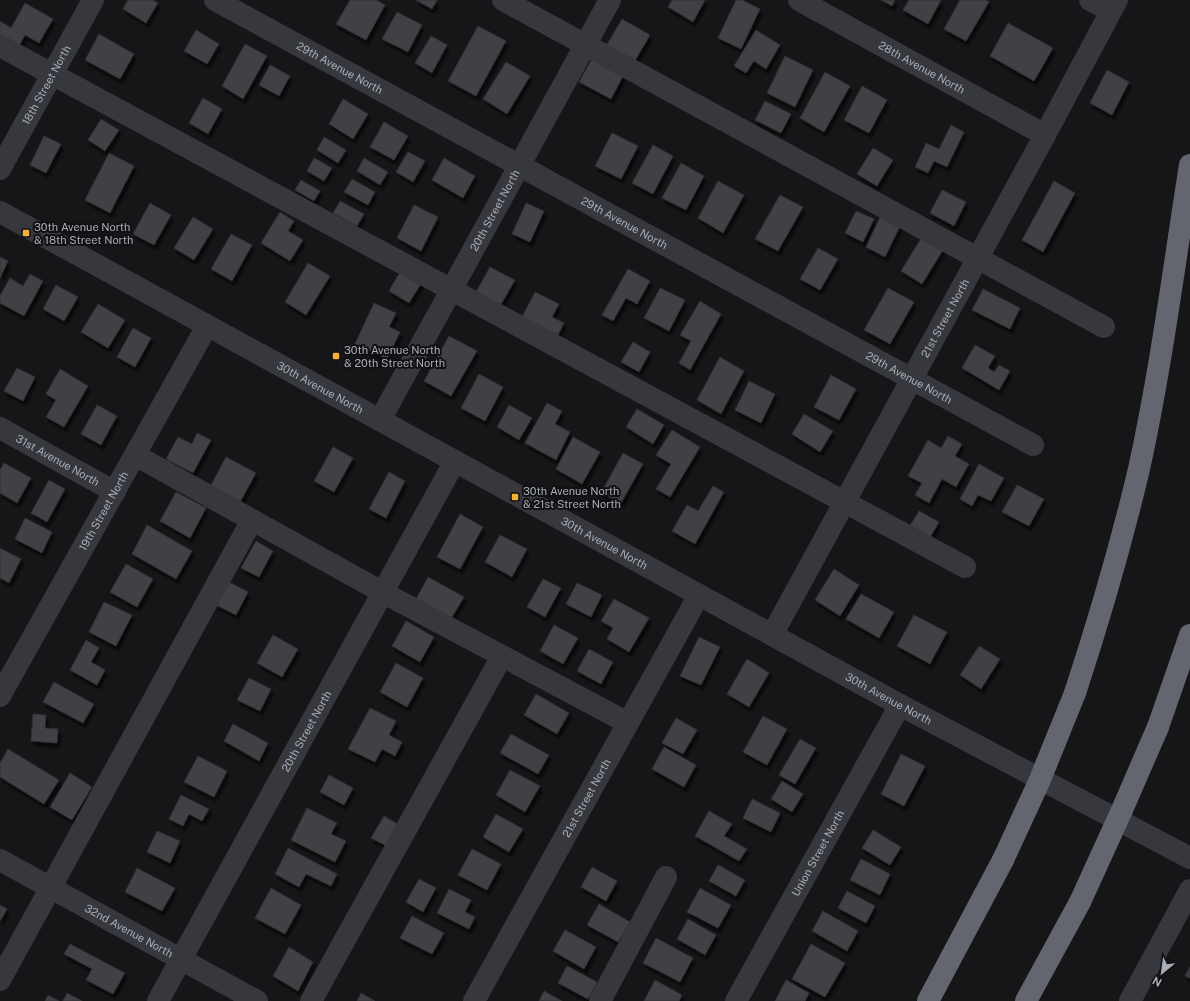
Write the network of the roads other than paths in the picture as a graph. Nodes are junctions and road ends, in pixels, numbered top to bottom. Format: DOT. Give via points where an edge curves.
graph roads {
  1 [pos="93,0"];
  2 [pos="215,0"];
  3 [pos="503,0"];
  4 [pos="610,0"];
  5 [pos="799,0"];
  6 [pos="1090,0"];
  7 [pos="1114,6"];
  8 [pos="585,45"];
  9 [pos="0,46"];
  10 [pos="52,75"];
  11 [pos="1045,135"];
  12 [pos="1190,165"];
  13 [pos="519,166"];
  14 [pos="0,169"];
  15 [pos="0,212"];
  16 [pos="978,258"];
  17 [pos="451,291"];
  18 [pos="207,326"];
  19 [pos="1104,327"];
  20 [pos="911,380"];
  21 [pos="380,420"];
  22 [pos="0,428"];
  23 [pos="1033,445"];
  24 [pos="135,455"];
  25 [pos="455,461"];
  26 [pos="115,492"];
  27 [pos="844,502"];
  28 [pos="252,520"];
  29 [pos="965,568"];
  30 [pos="382,592"];
  31 [pos="699,595"];
  32 [pos="772,635"];
  33 [pos="1190,635"];
  34 [pos="502,656"];
  35 [pos="0,696"];
  36 [pos="900,705"];
  37 [pos="628,723"];
  38 [pos="1190,858"];
  39 [pos="0,860"];
  40 [pos="666,877"];
  41 [pos="50,888"];
  42 [pos="1190,890"];
  43 [pos="181,959"];
  44 [pos="0,980"];
  45 [pos="158,1001"];
  46 [pos="257,1001"];
  47 [pos="311,1001"];
  48 [pos="474,1001"];
  49 [pos="600,1001"];
  50 [pos="736,1001"];
  51 [pos="928,1001"];
  52 [pos="1026,1001"];
  53 [pos="1130,1001"];
  1 -- 10 [label="street, 18th Street North"];
  2 -- 13 [label="street, 29th Avenue North"];
  3 -- 8 [label="street"];
  4 -- 8 [label="street, 20th Street North"];
  5 -- 11 [label="street, 28th Avenue North"];
  6 -- 7 [label="street"];
  7 -- 11 [label="street, 21st Street North"];
  8 -- 13 [label="street, 20th Street North"];
  8 -- 16 [label="street"];
  9 -- 10 [label="street"];
  10 -- 14 [label="street, 18th Street North"];
  10 -- 17 [label="street"];
  11 -- 16 [label="street, 21st Street North"];
  12 -- 51 [label="highway, bridge" via="1155,386 1139,468 1098,623 1075,693 1039,782 1003,860"];
  13 -- 17 [label="street, 20th Street North"];
  13 -- 20 [label="street, 29th Avenue North"];
  15 -- 18 [label="street, 30th Avenue North"];
  16 -- 19 [label="street"];
  16 -- 20 [label="street, 21st Street North"];
  17 -- 21 [label="street, 20th Street North"];
  17 -- 27 [label="street"];
  18 -- 21 [label="street, 30th Avenue North"];
  18 -- 24 [label="street, 19th Street North"];
  20 -- 23 [label="street, 29th Avenue North"];
  20 -- 27 [label="street, 21st Street North"];
  21 -- 25 [label="street, 30th Avenue North"];
  22 -- 26 [label="street, 31st Avenue North"];
  24 -- 26 [label="street, 19th Street North"];
  24 -- 28 [label="street"];
  25 -- 30 [label="street, 20th Street North"];
  25 -- 31 [label="street, 30th Avenue North"];
  26 -- 35 [label="street, 19th Street North"];
  27 -- 29 [label="street"];
  27 -- 32 [label="street, 21st Street North"];
  28 -- 30 [label="street"];
  28 -- 41 [label="street"];
  30 -- 34 [label="street"];
  30 -- 43 [label="street, 20th Street North"];
  31 -- 32 [label="street, 30th Avenue North"];
  31 -- 37 [label="street, 21st Street North"];
  32 -- 36 [label="street, 30th Avenue North"];
  33 -- 52 [label="highway, bridge" via="1158,727 1122,810 1080,902"];
  34 -- 37 [label="street"];
  34 -- 47 [label="street"];
  36 -- 38 [label="street, 30th Avenue North"];
  36 -- 50 [label="street, Union Street North"];
  37 -- 48 [label="street, 21st Street North"];
  39 -- 41 [label="street, 32nd Avenue North"];
  40 -- 49 [label="street"];
  41 -- 43 [label="street, 32nd Avenue North"];
  41 -- 44 [label="street"];
  42 -- 53 [label="street"];
  43 -- 45 [label="street, 20th Street North"];
  43 -- 46 [label="street, 32nd Avenue North"];
}
